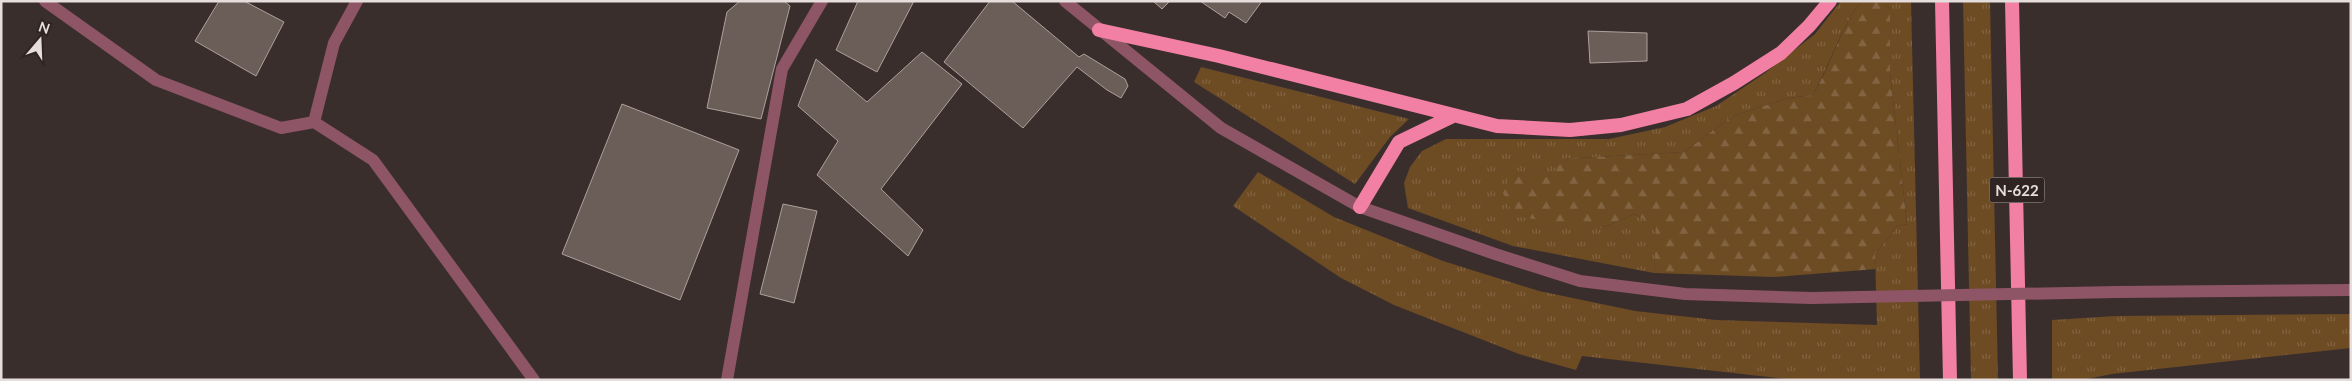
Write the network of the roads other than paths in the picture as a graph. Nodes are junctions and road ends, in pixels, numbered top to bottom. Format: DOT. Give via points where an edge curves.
graph roads {
  1 [pos="45,1"];
  2 [pos="357,1"];
  3 [pos="822,1"];
  4 [pos="1065,1"];
  5 [pos="1830,1"];
  6 [pos="1942,1"];
  7 [pos="2012,1"];
  8 [pos="1099,30"];
  9 [pos="1453,116"];
  10 [pos="314,122"];
  11 [pos="1360,207"];
  12 [pos="2351,290"];
  13 [pos="534,380"];
  14 [pos="727,380"];
  15 [pos="1950,380"];
  16 [pos="2020,380"];
  1 -- 10 [label="street" via="156,80 281,128"];
  2 -- 10 [label="street" via="334,43"];
  3 -- 14 [label="street" via="782,69"];
  4 -- 8 [label="street"];
  5 -- 9 [label="highway" via="1781,53 1687,109 1621,125 1570,130 1497,126"];
  6 -- 15 [label="highway"];
  7 -- 16 [label="highway, N-622"];
  8 -- 9 [label="highway" via="1219,56"];
  8 -- 11 [label="street" via="1221,128"];
  9 -- 11 [label="highway" via="1399,142"];
  10 -- 13 [label="street" via="374,160"];
  11 -- 12 [label="street, bridge" via="1580,280 1685,294 1811,298"];
}
